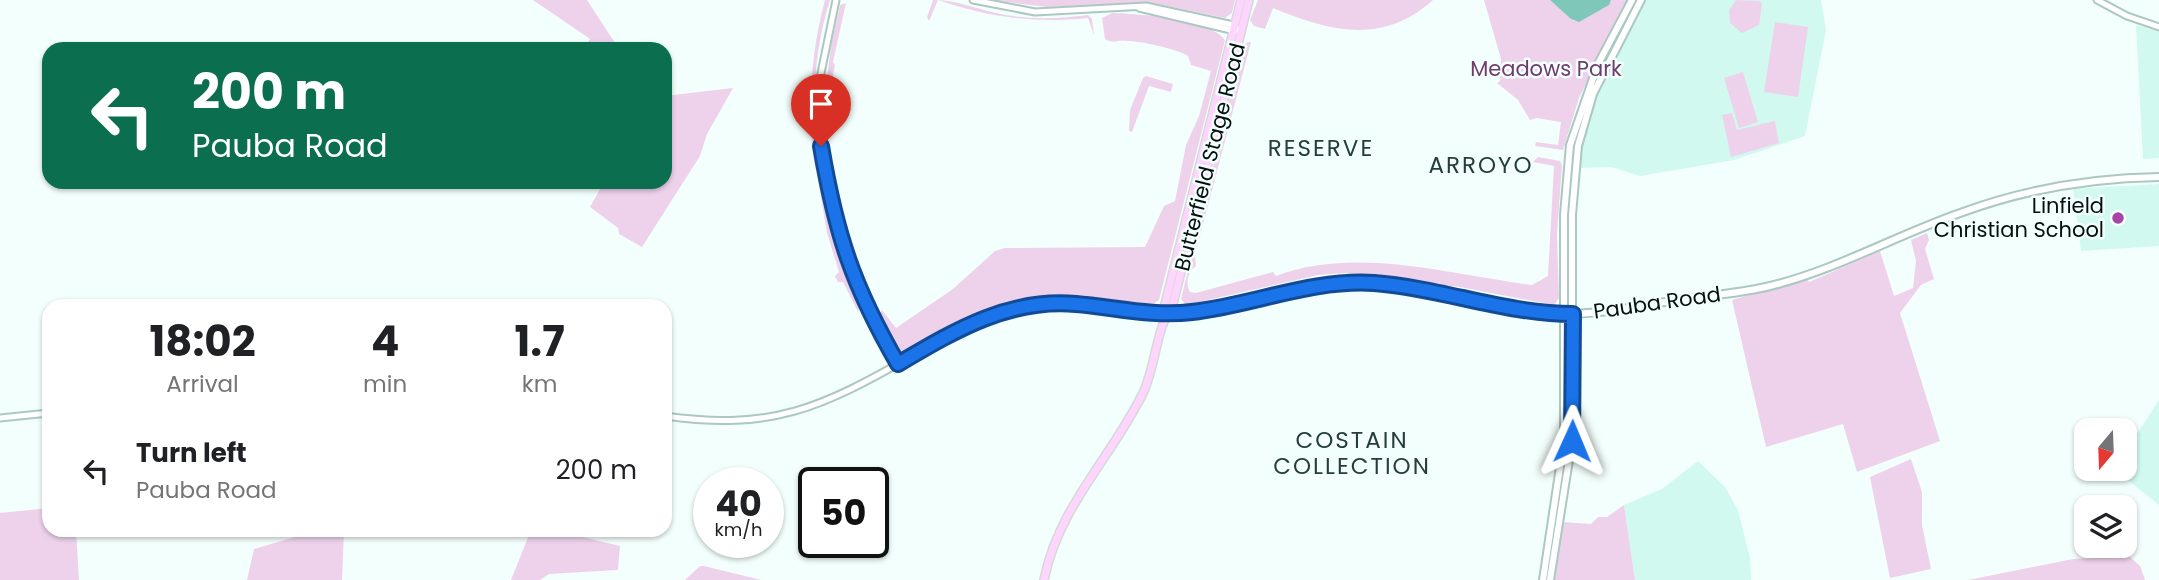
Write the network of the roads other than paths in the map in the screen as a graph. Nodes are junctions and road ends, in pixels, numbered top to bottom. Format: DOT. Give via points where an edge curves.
graph roads {
  1 [pos="836,0"];
  2 [pos="973,0"];
  3 [pos="1241,0"];
  4 [pos="1249,0"];
  5 [pos="1632,0"];
  6 [pos="1641,0"];
  7 [pos="2097,0"];
  8 [pos="2159,26"];
  9 [pos="1236,29"];
  10 [pos="2159,177"];
  11 [pos="1167,313"];
  12 [pos="1569,314"];
  13 [pos="898,364"];
  14 [pos="42,414"];
  15 [pos="672,417"];
  16 [pos="0,418"];
  17 [pos="1044,580"];
  18 [pos="1543,580"];
  19 [pos="1550,580"];
  1 -- 13 [label="street" via="820,78 823,159 844,255"];
  2 -- 9 [label="street" via="1035,12 1135,7"];
  3 -- 9 [label="main road, Butterfield Stage Road"];
  4 -- 9 [label="main road, Butterfield Stage Road"];
  5 -- 12 [label="main road" via="1598,64 1570,145 1564,215"];
  6 -- 12 [label="main road" via="1593,94 1578,146"];
  7 -- 8 [label="street"];
  9 -- 11 [label="main road, Butterfield Stage Road" via="1173,304"];
  10 -- 12 [label="main road, Pauba Road" via="2093,181 2009,197 1823,270 1772,285"];
  11 -- 12 [label="main road, Pauba Road" via="1201,311 1353,282"];
  11 -- 13 [label="street, Pauba Road" via="1074,303 1026,306 959,328"];
  11 -- 17 [label="main road, Butterfield Stage Road" via="1146,386 1065,518"];
  12 -- 18 [label="main road" via="1563,454"];
  12 -- 19 [label="main road" via="1571,455"];
  13 -- 15 [label="street, Pauba Road" via="834,399 772,418 729,422"];
  14 -- 16 [label="street"];
}
